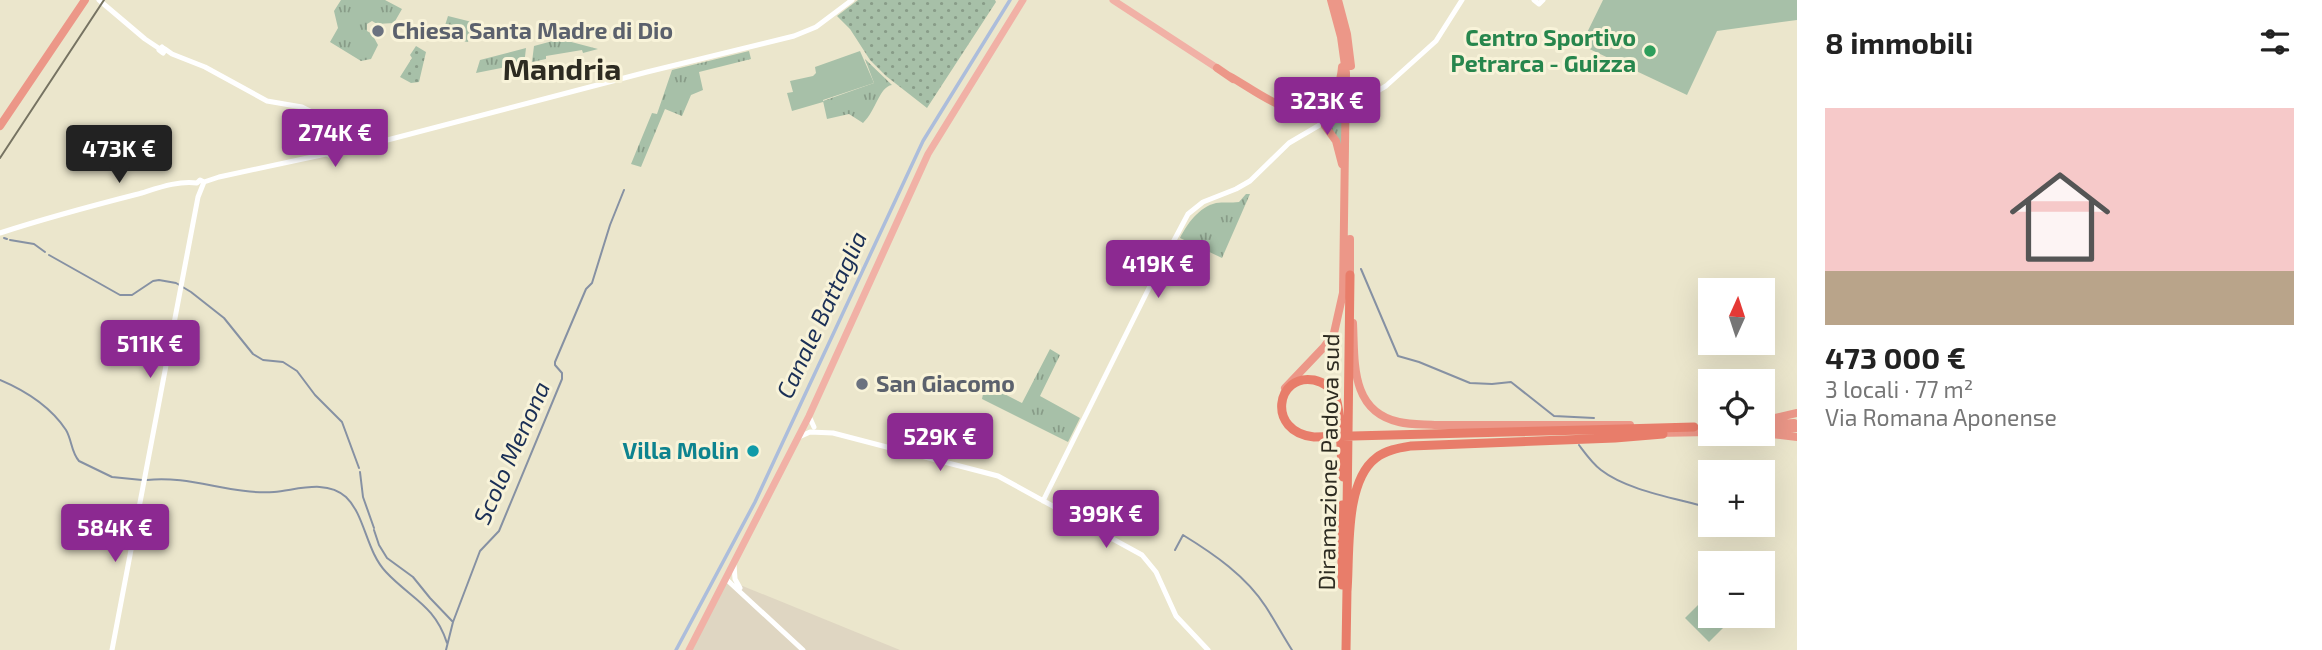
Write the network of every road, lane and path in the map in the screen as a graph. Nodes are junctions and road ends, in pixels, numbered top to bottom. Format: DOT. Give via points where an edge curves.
graph roads {
  1 [pos="85,0"];
  2 [pos="99,0"];
  3 [pos="852,0"];
  4 [pos="1023,0"];
  5 [pos="1113,0"];
  6 [pos="1331,0"];
  7 [pos="1338,0"];
  8 [pos="1462,0"];
  9 [pos="1534,0"];
  10 [pos="1543,0"];
  11 [pos="1343,48"];
  12 [pos="1217,68"];
  13 [pos="1229,76"];
  14 [pos="1317,119"];
  15 [pos="0,126"];
  16 [pos="1325,126"];
  17 [pos="332,150"];
  18 [pos="200,184"];
  19 [pos="1345,203"];
  20 [pos="0,233"];
  21 [pos="1350,275"];
  22 [pos="1343,293"];
  23 [pos="1797,413"];
  24 [pos="809,416"];
  25 [pos="1775,419"];
  26 [pos="1775,424"];
  27 [pos="804,426"];
  28 [pos="1797,426"];
  29 [pos="1698,428"];
  30 [pos="814,429"];
  31 [pos="1691,429"];
  32 [pos="1698,430"];
  33 [pos="1775,430"];
  34 [pos="1775,434"];
  35 [pos="799,437"];
  36 [pos="1797,437"];
  37 [pos="1314,438"];
  38 [pos="1343,477"];
  39 [pos="1042,500"];
  40 [pos="730,577"];
  41 [pos="1347,592"];
  42 [pos="112,650"];
  43 [pos="689,650"];
  44 [pos="803,650"];
  45 [pos="1209,650"];
  46 [pos="1343,650"];
  1 -- 15 [label="highway"];
  2 -- 17 [label="street" via="163,50 267,101 302,107 322,117"];
  3 -- 17 [label="street" via="802,34 354,149"];
  4 -- 24 [label="main road" via="928,154"];
  5 -- 12 [label="main road"];
  6 -- 11 [label="highway"];
  7 -- 21 [label="highway" via="1352,72"];
  8 -- 39 [label="street" via="1436,41 1386,86 1289,143 1255,178 1203,202 1188,215"];
  9 -- 10 [label="street" via="1539,4"];
  11 -- 13 [label="highway" via="1334,95 1314,108 1301,110 1277,103"];
  11 -- 19 [label="highway"];
  12 -- 13 [label="highway"];
  13 -- 14 [label="highway" via="1276,106"];
  16 -- 19 [label="highway" via="1339,150"];
  17 -- 18 [label="street"];
  18 -- 20 [label="street" via="155,189"];
  18 -- 42 [label="street"];
  19 -- 22 [label="highway"];
  21 -- 31 [label="highway" via="1359,388 1384,417 1437,425 1611,424"];
  21 -- 41 [label="highway, Diramazione Padova sud"];
  22 -- 37 [label="highway" via="1334,333 1284,389 1279,404 1284,424 1293,433"];
  22 -- 38 [label="highway, Diramazione Padova sud"];
  23 -- 25 [label="highway"];
  24 -- 27 [label="main road"];
  24 -- 30 [label="street"];
  26 -- 28 [label="highway"];
  27 -- 30 [label="street"];
  27 -- 35 [label="main road"];
  28 -- 33 [label="highway"];
  29 -- 31 [label="highway"];
  30 -- 35 [label="street"];
  30 -- 39 [label="street" via="988,473"];
  31 -- 32 [label="highway"];
  31 -- 37 [label="highway"];
  31 -- 41 [label="highway" via="1615,438 1412,446 1377,457 1356,487"];
  34 -- 36 [label="highway"];
  35 -- 40 [label="main road"];
  37 -- 38 [label="highway" via="1289,426 1281,406 1290,386 1305,379 1328,386 1336,398"];
  38 -- 46 [label="highway, Diramazione Padova sud"];
  39 -- 45 [label="street" via="1142,555 1156,572 1176,616"];
  40 -- 43 [label="main road"];
  40 -- 44 [label="street"];
  41 -- 46 [label="highway, Diramazione Padova sud"];
}
